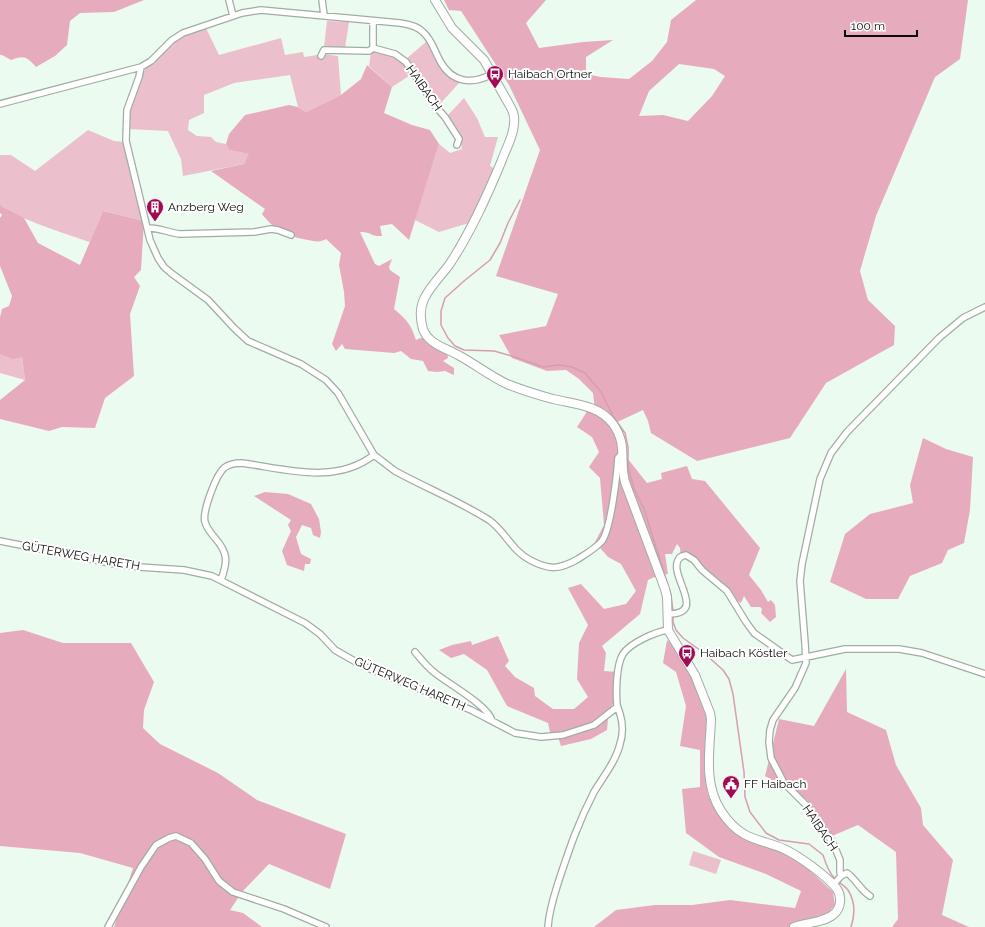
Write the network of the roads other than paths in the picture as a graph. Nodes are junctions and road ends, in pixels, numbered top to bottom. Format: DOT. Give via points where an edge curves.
graph roads {
  1 [pos="229,0"];
  2 [pos="322,0"];
  3 [pos="435,0"];
  4 [pos="324,15"];
  5 [pos="233,16"];
  6 [pos="372,21"];
  7 [pos="373,48"];
  8 [pos="321,56"];
  9 [pos="141,66"];
  10 [pos="492,74"];
  11 [pos="0,104"];
  12 [pos="456,145"];
  13 [pos="147,228"];
  14 [pos="291,235"];
  15 [pos="985,307"];
  16 [pos="624,454"];
  17 [pos="374,455"];
  18 [pos="0,541"];
  19 [pos="221,580"];
  20 [pos="670,614"];
  21 [pos="668,630"];
  22 [pos="415,652"];
  23 [pos="806,656"];
  24 [pos="985,674"];
  25 [pos="617,707"];
  26 [pos="492,721"];
  27 [pos="838,880"];
  28 [pos="870,896"];
  29 [pos="108,927"];
  30 [pos="326,927"];
  31 [pos="548,927"];
  32 [pos="794,927"];
  1 -- 5 [label="street"];
  2 -- 4 [label="street"];
  3 -- 10 [label="main road" via="452,28 477,52"];
  4 -- 5 [label="street" via="261,10"];
  4 -- 6 [label="street"];
  5 -- 9 [label="street" via="183,33 151,61"];
  6 -- 7 [label="street"];
  6 -- 10 [label="street" via="405,24 421,30 433,44 442,65 461,80 479,80"];
  7 -- 8 [label="street, HAIBACH" via="365,52 324,50"];
  7 -- 12 [label="street, HAIBACH" via="395,54 406,62 445,117 458,140"];
  9 -- 11 [label="street"];
  9 -- 13 [label="street" via="127,110 126,134"];
  10 -- 16 [label="main road" via="513,112 513,130 482,208 450,264 424,300 422,328 435,343 500,380 541,396 596,410 615,427"];
  13 -- 14 [label="street" via="180,234 254,232 271,229"];
  13 -- 17 [label="street" via="154,250 164,267 208,300 242,336 255,345 309,368 326,380 338,393"];
  15 -- 23 [label="street, HAIBACH" via="958,322 929,348 847,432 827,460 815,497 800,573"];
  16 -- 17 [label="street" via="618,458 609,519 602,541 565,566 556,568 524,557 490,522 395,471"];
  16 -- 20 [label="main road" via="623,476 665,590"];
  17 -- 19 [label="street" via="350,469 328,473 242,463 230,464 221,471 204,517 208,530 225,552"];
  18 -- 19 [label="street, GÜTERWEG HARETH" via="116,564 195,572"];
  19 -- 26 [label="street, GÜTERWEG HARETH" via="305,623 335,650 363,666"];
  20 -- 21 [label="main road"];
  20 -- 23 [label="street" via="684,610 687,604 677,564 682,556 688,556 727,591 746,622 760,638 792,660"];
  21 -- 25 [label="street" via="651,634 624,653 618,672"];
  21 -- 27 [label="main road" via="695,675 710,713 709,781 721,810 743,834 790,852"];
  22 -- 26 [label="street" via="436,674 482,708"];
  23 -- 24 [label="street" via="845,649 913,650"];
  23 -- 27 [label="street, HAIBACH" via="806,663 798,682 771,724 770,753 784,783 807,806 833,843 840,860"];
  25 -- 26 [label="street, GÜTERWEG HARETH" via="594,725 555,737 534,737 515,733"];
  25 -- 31 [label="street" via="622,727 620,746 573,836 550,906"];
  27 -- 28 [label="street" via="847,873"];
  27 -- 32 [label="main road" via="840,904 836,912 826,919"];
  29 -- 30 [label="street" via="137,873 156,845 176,836 191,843 205,858 219,881 233,892"];
}
